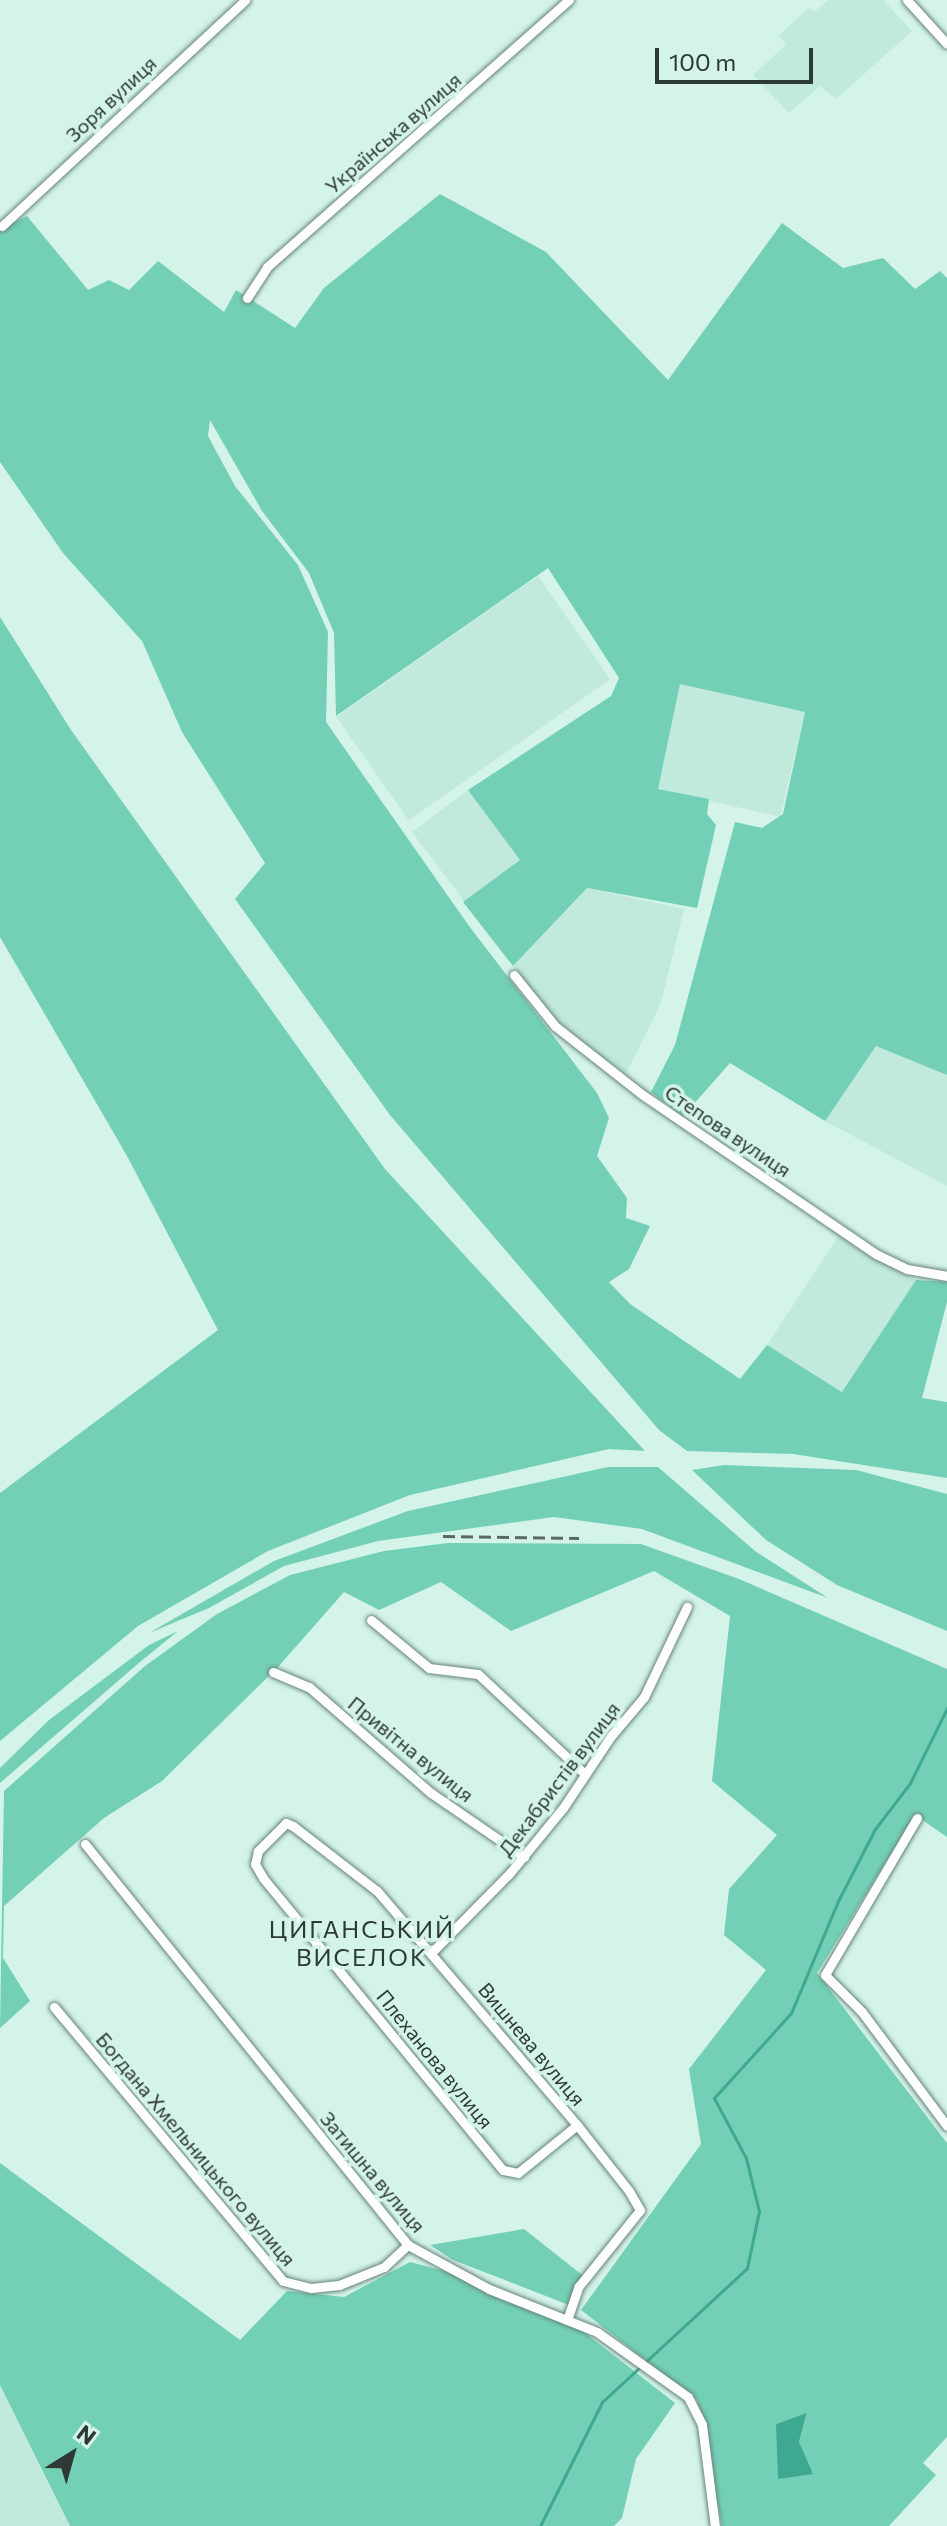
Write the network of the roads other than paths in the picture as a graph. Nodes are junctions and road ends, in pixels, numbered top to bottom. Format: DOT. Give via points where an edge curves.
graph roads {
  1 [pos="245,0"];
  2 [pos="569,0"];
  3 [pos="907,0"];
  4 [pos="947,44"];
  5 [pos="2,226"];
  6 [pos="247,298"];
  7 [pos="514,975"];
  8 [pos="947,1276"];
  9 [pos="687,1607"];
  10 [pos="371,1620"];
  11 [pos="273,1672"];
  12 [pos="585,1774"];
  13 [pos="917,1818"];
  14 [pos="286,1823"];
  15 [pos="85,1844"];
  16 [pos="524,1857"];
  17 [pos="431,1953"];
  18 [pos="54,2007"];
  19 [pos="577,2125"];
  20 [pos="947,2126"];
  21 [pos="408,2245"];
  22 [pos="567,2320"];
  23 [pos="715,2526"];
  1 -- 5 [label="street, Зоря вулиця"];
  2 -- 6 [label="street, Українська вулиця" via="267,267"];
  3 -- 4 [label="street"];
  7 -- 8 [label="street, Степова вулиця" via="555,1026 640,1093 876,1254 907,1269"];
  9 -- 12 [label="street, Декабристів вулиця" via="651,1687"];
  10 -- 12 [label="street" via="429,1668 478,1674"];
  11 -- 16 [label="street, Привітна вулиця" via="309,1687 431,1793"];
  12 -- 16 [label="street, Декабристів вулиця"];
  13 -- 20 [label="street" via="825,1975 862,2012"];
  14 -- 17 [label="street, Вишнева вулиця" via="307,1833 377,1891"];
  14 -- 19 [label="street, Плеханова вулиця" via="255,1855 257,1869 498,2165 518,2173"];
  15 -- 21 [label="street, Затишна вулиця"];
  16 -- 17 [label="street, Декабристів вулиця"];
  17 -- 19 [label="street, Вишнева вулиця"];
  18 -- 21 [label="street, Богдана Хмельницького вулиця" via="283,2281 311,2288 339,2285 393,2262"];
  19 -- 22 [label="street, Вишнева вулиця" via="640,2210 579,2286"];
  21 -- 22 [label="street, Затишна вулиця" via="489,2289"];
  22 -- 23 [label="street, Затишна вулиця" via="616,2343 688,2397 701,2417"];
}
